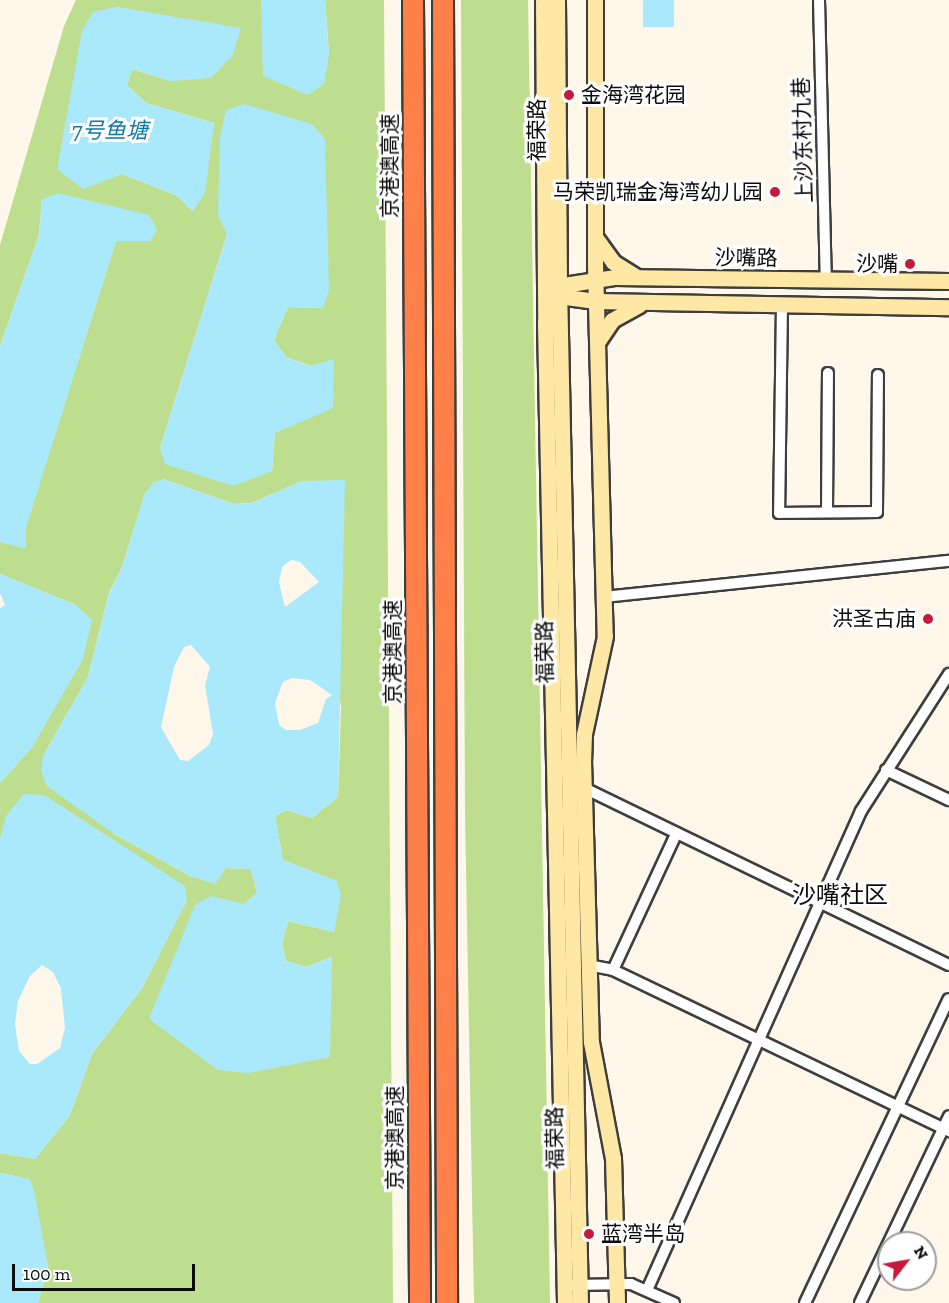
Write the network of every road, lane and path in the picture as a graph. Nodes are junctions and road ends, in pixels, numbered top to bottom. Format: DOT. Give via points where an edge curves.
graph roads {
  1 [pos="413,0"];
  2 [pos="443,0"];
  3 [pos="543,0"];
  4 [pos="557,0"];
  5 [pos="595,0"];
  6 [pos="819,0"];
  7 [pos="595,236"];
  8 [pos="558,247"];
  9 [pos="641,278"];
  10 [pos="591,279"];
  11 [pos="826,280"];
  12 [pos="949,281"];
  13 [pos="552,291"];
  14 [pos="596,302"];
  15 [pos="650,302"];
  16 [pos="782,304"];
  17 [pos="949,307"];
  18 [pos="597,344"];
  19 [pos="828,373"];
  20 [pos="878,375"];
  21 [pos="827,513"];
  22 [pos="949,561"];
  23 [pos="604,597"];
  24 [pos="949,674"];
  25 [pos="886,771"];
  26 [pos="569,781"];
  27 [pos="583,788"];
  28 [pos="949,800"];
  29 [pos="676,834"];
  30 [pos="818,904"];
  31 [pos="588,964"];
  32 [pos="949,965"];
  33 [pos="613,970"];
  34 [pos="949,999"];
  35 [pos="574,1010"];
  36 [pos="760,1040"];
  37 [pos="591,1042"];
  38 [pos="575,1068"];
  39 [pos="897,1106"];
  40 [pos="949,1116"];
  41 [pos="946,1129"];
  42 [pos="616,1284"];
  43 [pos="572,1285"];
  44 [pos="648,1288"];
  45 [pos="420,1303"];
  46 [pos="447,1303"];
  47 [pos="565,1303"];
  48 [pos="580,1303"];
  49 [pos="617,1303"];
  50 [pos="674,1303"];
  51 [pos="805,1303"];
  52 [pos="860,1303"];
  1 -- 45 [label="highway, 京港澳高速"];
  2 -- 46 [label="highway"];
  3 -- 13 [label="main road, 福荣路"];
  4 -- 8 [label="main road, 福荣路"];
  5 -- 7 [label="main road"];
  6 -- 11 [label="street, 上沙东村九巷"];
  7 -- 9 [label="main road" via="613,262"];
  7 -- 10 [label="main road"];
  8 -- 10 [label="main road" via="569,268"];
  8 -- 13 [label="main road, 福荣路"];
  9 -- 10 [label="main road, 沙嘴路"];
  9 -- 11 [label="main road, 沙嘴路"];
  10 -- 13 [label="main road, 沙嘴路"];
  10 -- 14 [label="main road"];
  11 -- 12 [label="main road, 沙嘴路"];
  13 -- 14 [label="main road"];
  13 -- 26 [label="main road, 福荣路"];
  13 -- 43 [label="main road, 福荣路"];
  14 -- 15 [label="main road"];
  14 -- 18 [label="main road"];
  15 -- 16 [label="main road"];
  15 -- 18 [label="main road" via="614,319"];
  16 -- 17 [label="main road"];
  16 -- 21 [label="street" via="780,513"];
  18 -- 23 [label="main road"];
  19 -- 21 [label="street"];
  20 -- 21 [label="street" via="877,512"];
  22 -- 23 [label="street"];
  23 -- 27 [label="main road" via="604,646 584,734"];
  24 -- 25 [label="street"];
  25 -- 28 [label="street"];
  25 -- 30 [label="street" via="861,811"];
  26 -- 27 [label="street"];
  26 -- 35 [label="main road, 福荣路"];
  27 -- 29 [label="street"];
  27 -- 31 [label="main road"];
  29 -- 30 [label="street"];
  29 -- 33 [label="street"];
  30 -- 32 [label="street"];
  30 -- 36 [label="street"];
  31 -- 33 [label="street"];
  31 -- 37 [label="main road"];
  33 -- 36 [label="street"];
  34 -- 39 [label="street"];
  35 -- 37 [label="main road"];
  35 -- 38 [label="main road, 福荣路"];
  36 -- 39 [label="street"];
  36 -- 44 [label="street"];
  37 -- 38 [label="main road"];
  37 -- 42 [label="main road" via="612,1150"];
  38 -- 43 [label="main road, 福荣路"];
  39 -- 41 [label="street"];
  39 -- 51 [label="street"];
  40 -- 41 [label="street"];
  41 -- 52 [label="street"];
  42 -- 43 [label="street"];
  42 -- 44 [label="street"];
  42 -- 49 [label="main road"];
  43 -- 47 [label="main road, 福荣路"];
  43 -- 48 [label="main road, 福荣路"];
  44 -- 50 [label="street"];
}
